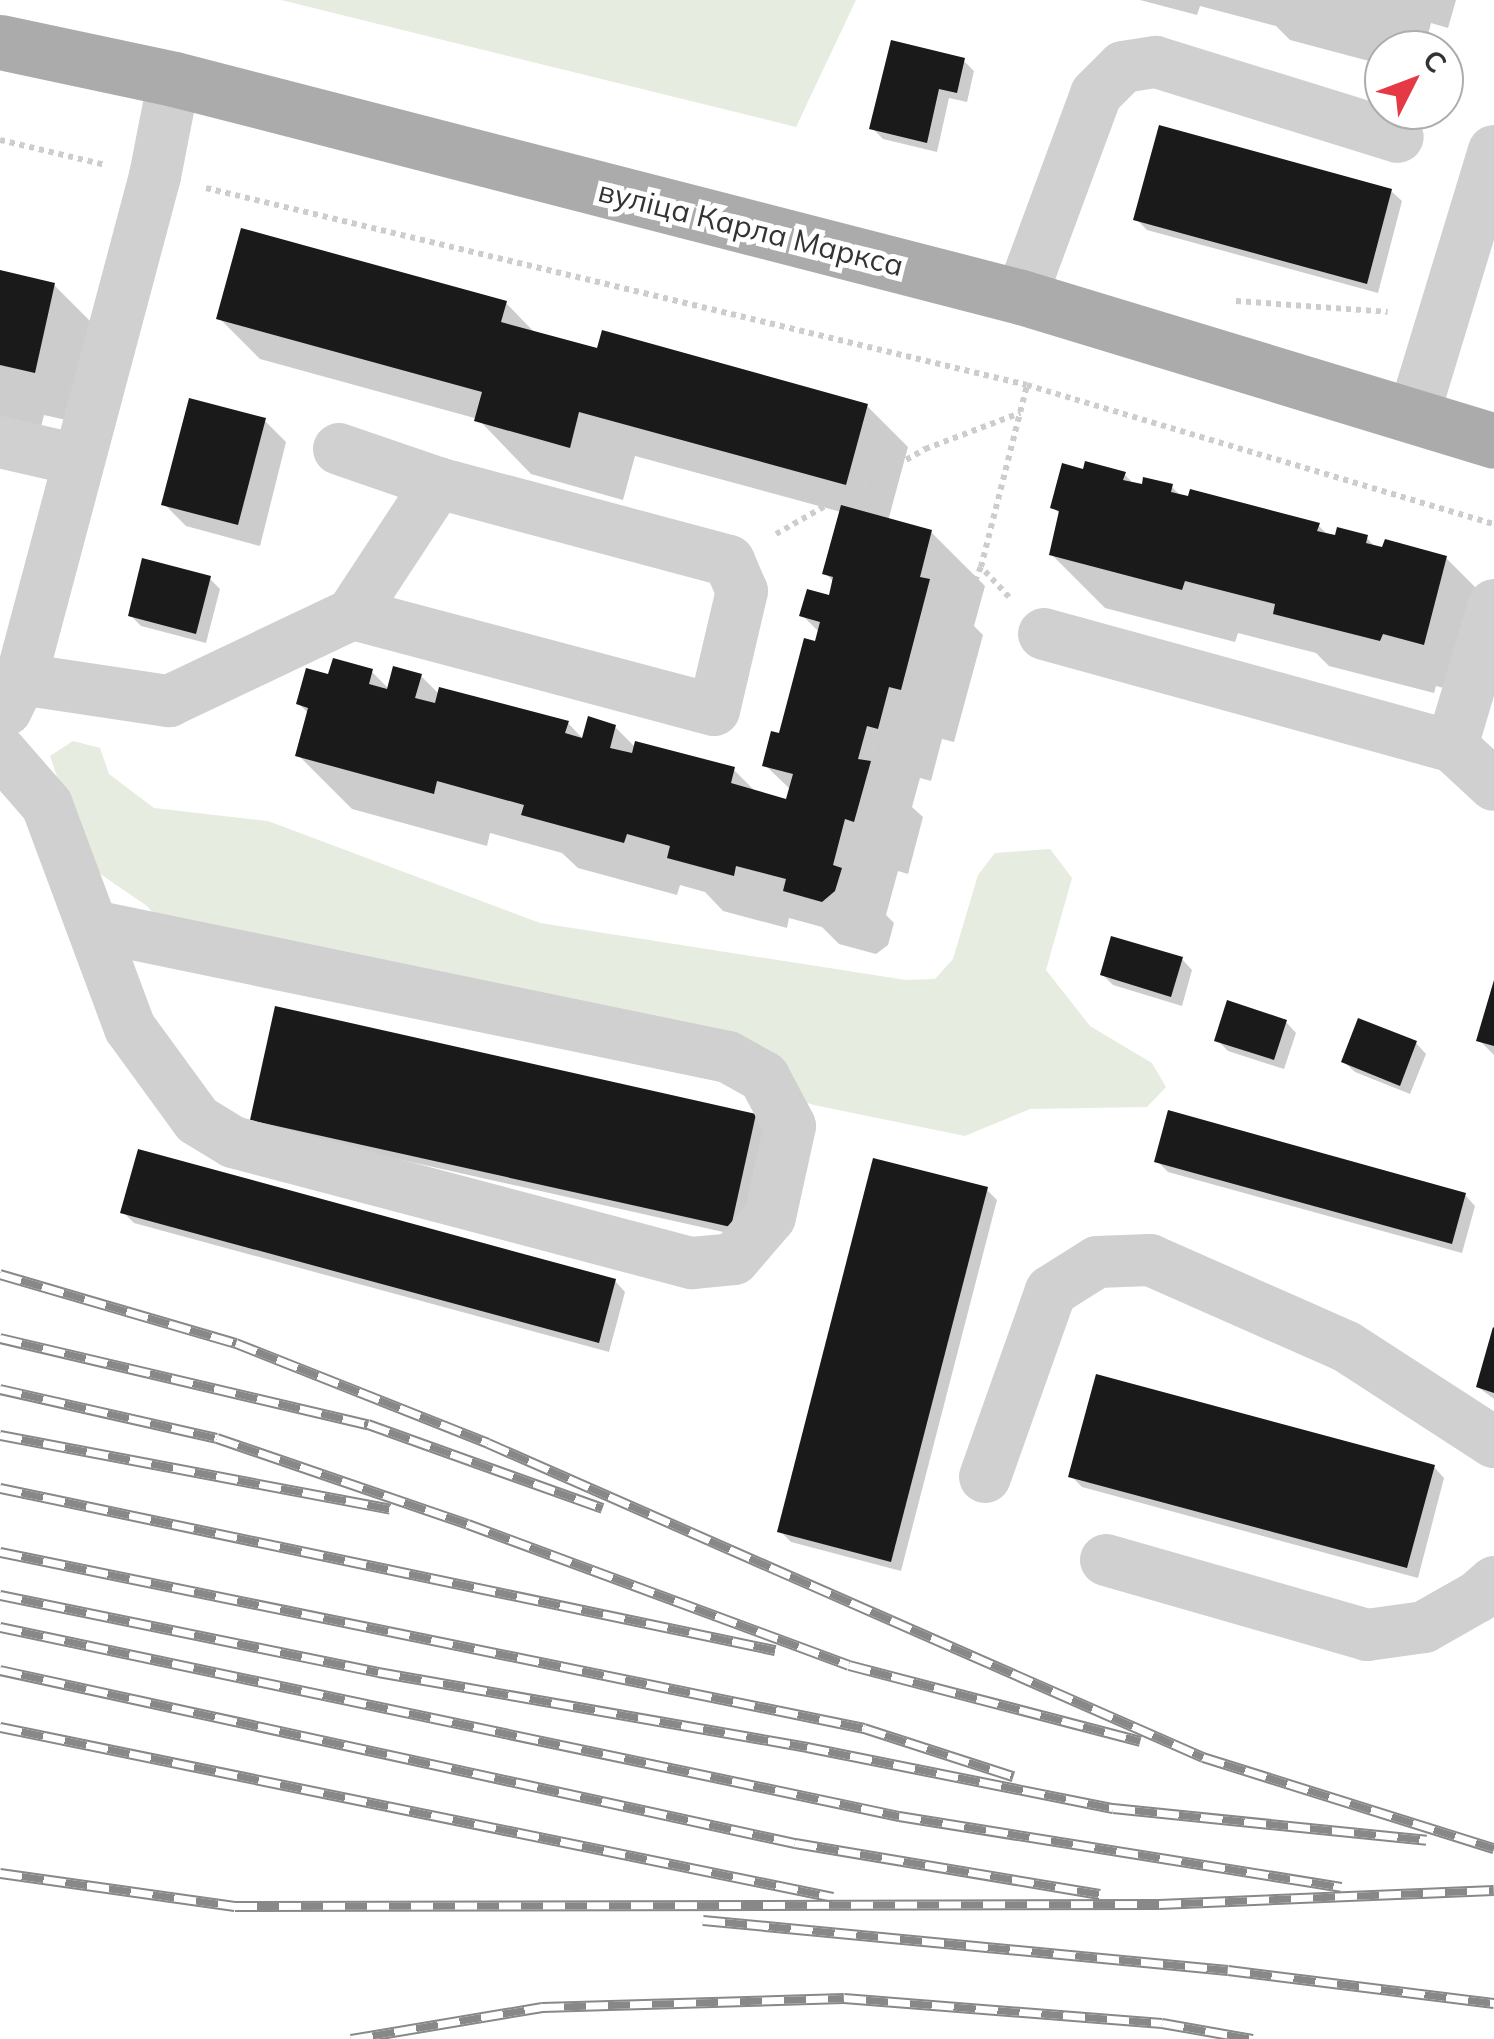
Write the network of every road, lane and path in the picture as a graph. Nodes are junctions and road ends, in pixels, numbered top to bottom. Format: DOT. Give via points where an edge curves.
graph roads {
  1 [pos="0,42"];
  2 [pos="174,79"];
  3 [pos="1398,137"];
  4 [pos="0,140"];
  5 [pos="1494,151"];
  6 [pos="155,176"];
  7 [pos="1021,298"];
  8 [pos="1224,301"];
  9 [pos="1444,320"];
  10 [pos="1027,385"];
  11 [pos="1020,413"];
  12 [pos="1413,416"];
  13 [pos="1494,441"];
  14 [pos="0,442"];
  15 [pos="338,449"];
  16 [pos="78,460"];
  17 [pos="438,484"];
  18 [pos="1494,524"];
  19 [pos="729,561"];
  20 [pos="981,567"];
  21 [pos="1494,605"];
  22 [pos="352,614"];
  23 [pos="1044,634"];
  24 [pos="13,667"];
  25 [pos="862,746"];
  26 [pos="1452,746"];
  27 [pos="0,751"];
  28 [pos="1494,784"];
  29 [pos="94,926"];
  30 [pos="1494,1442"];
  31 [pos="985,1477"];
  32 [pos="1106,1560"];
  33 [pos="1494,1582"];
  1 -- 2 [label="main road, вуліца Карла Маркса"];
  2 -- 6 [label="street"];
  2 -- 7 [label="main road, вуліца Карла Маркса"];
  3 -- 7 [label="street" via="1156,62 1123,67 1096,94"];
  4 -- 6 [label="path"];
  5 -- 9 [label="street"];
  6 -- 10 [label="path"];
  6 -- 16 [label="street"];
  7 -- 12 [label="main road, вуліца Карла Маркса"];
  8 -- 9 [label="path" via="1346,306"];
  9 -- 12 [label="street"];
  10 -- 11 [label="path"];
  10 -- 18 [label="path"];
  11 -- 19 [label="path" via="925,449"];
  11 -- 20 [label="path"];
  12 -- 13 [label="main road, вуліца Карла Маркса"];
  14 -- 16 [label="street"];
  15 -- 17 [label="street"];
  16 -- 24 [label="street"];
  17 -- 19 [label="street"];
  17 -- 22 [label="street"];
  19 -- 22 [label="street" via="742,591 714,710"];
  20 -- 23 [label="path"];
  20 -- 25 [label="path" via="901,756"];
  21 -- 26 [label="street"];
  22 -- 24 [label="street" via="169,701"];
  23 -- 26 [label="street"];
  26 -- 28 [label="street"];
  27 -- 29 [label="street" via="47,805"];
  29 -- 29 [label="street" via="728,1057 764,1077 790,1126 770,1217 734,1258 692,1263 234,1142 197,1120 130,1028"];
  30 -- 31 [label="street" via="1347,1347 1150,1260 1096,1262 1051,1291"];
  32 -- 33 [label="street" via="1367,1635 1424,1627"];
}
